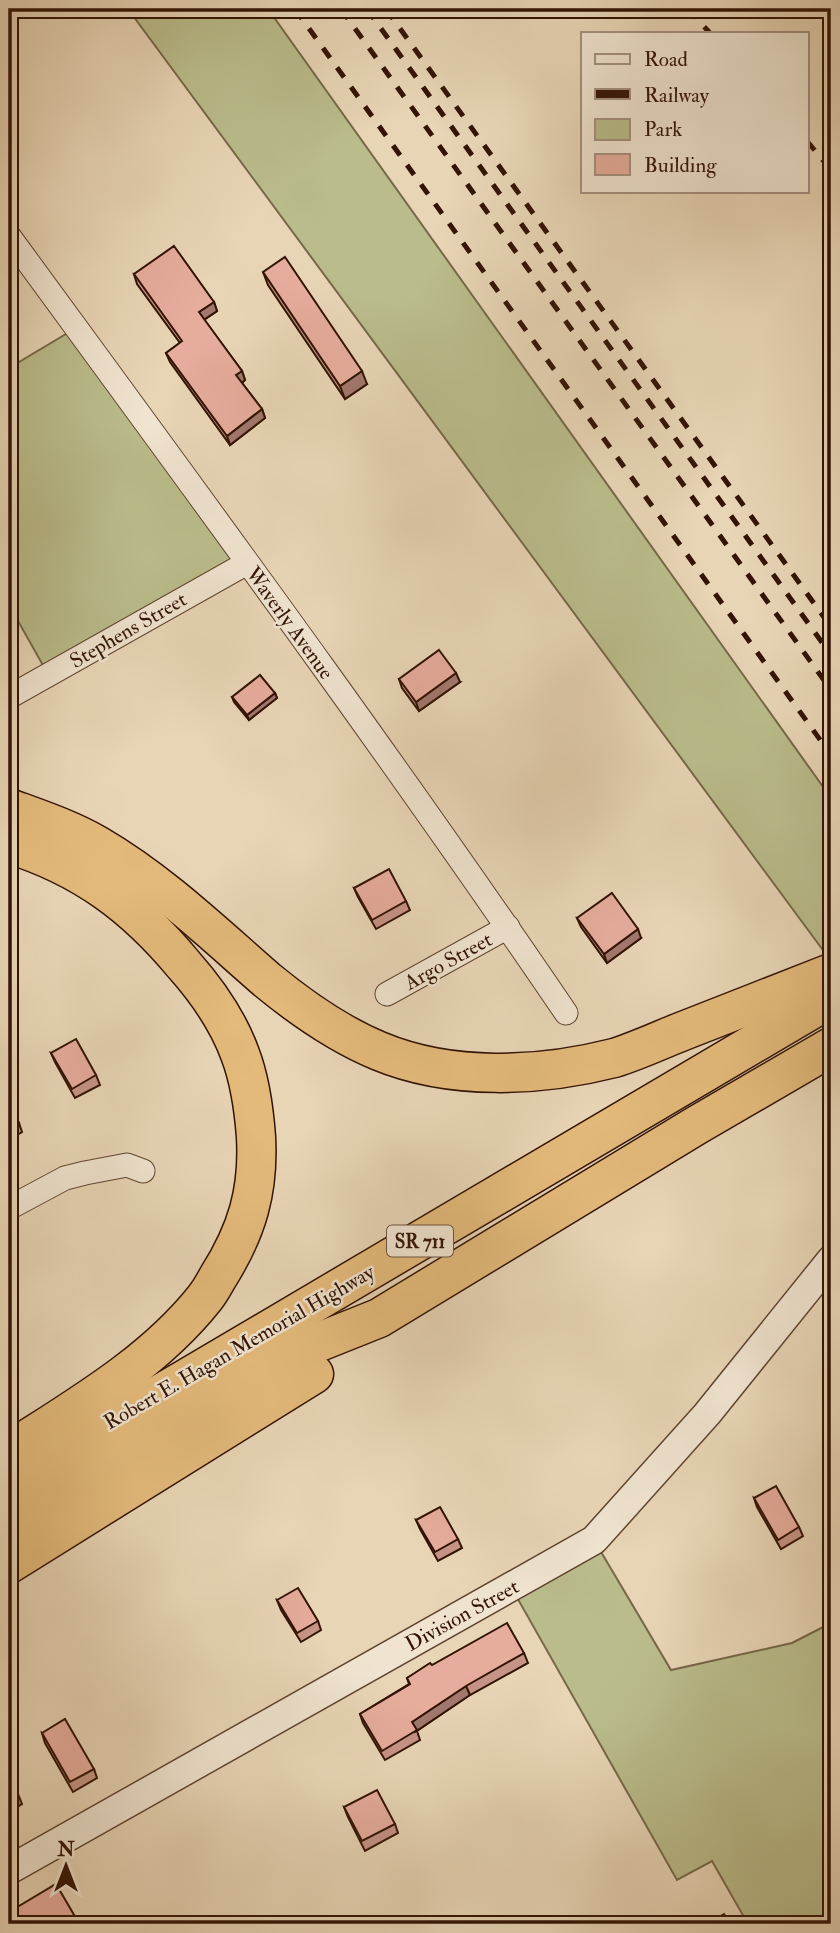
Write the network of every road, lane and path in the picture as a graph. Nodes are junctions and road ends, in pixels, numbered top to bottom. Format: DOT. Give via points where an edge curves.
graph roads {
  1 [pos="9,236"];
  2 [pos="247,562"];
  3 [pos="9,697"];
  4 [pos="9,808"];
  5 [pos="9,844"];
  6 [pos="508,927"];
  7 [pos="828,983"];
  8 [pos="387,995"];
  9 [pos="566,1013"];
  10 [pos="831,1047"];
  11 [pos="143,1171"];
  12 [pos="9,1208"];
  13 [pos="831,1260"];
  14 [pos="379,1318"];
  15 [pos="9,1451"];
  16 [pos="9,1483"];
  17 [pos="9,1524"];
  18 [pos="9,1564"];
  19 [pos="9,1870"];
  1 -- 2 [label="street, Waverly Avenue"];
  2 -- 3 [label="street, Stephens Street"];
  2 -- 6 [label="street, Waverly Avenue"];
  4 -- 7 [label="highway" via="61,827 126,863 321,1021 409,1062 507,1073 559,1069 615,1057"];
  5 -- 15 [label="highway" via="92,881 160,935 202,986 240,1054 255,1118 257,1154 244,1231 205,1299 156,1350"];
  6 -- 8 [label="street, Argo Street"];
  6 -- 9 [label="street, Waverly Avenue"];
  7 -- 16 [label="highway, Robert E. Hagan Memorial Highway / SR 711"];
  10 -- 14 [label="highway, SR 711"];
  11 -- 12 [label="street" via="127,1165 85,1172"];
  13 -- 19 [label="street, Division Street" via="707,1414 594,1540"];
  14 -- 17 [label="highway" via="314,1344"];
  14 -- 18 [label="highway" via="329,1364"];
}
